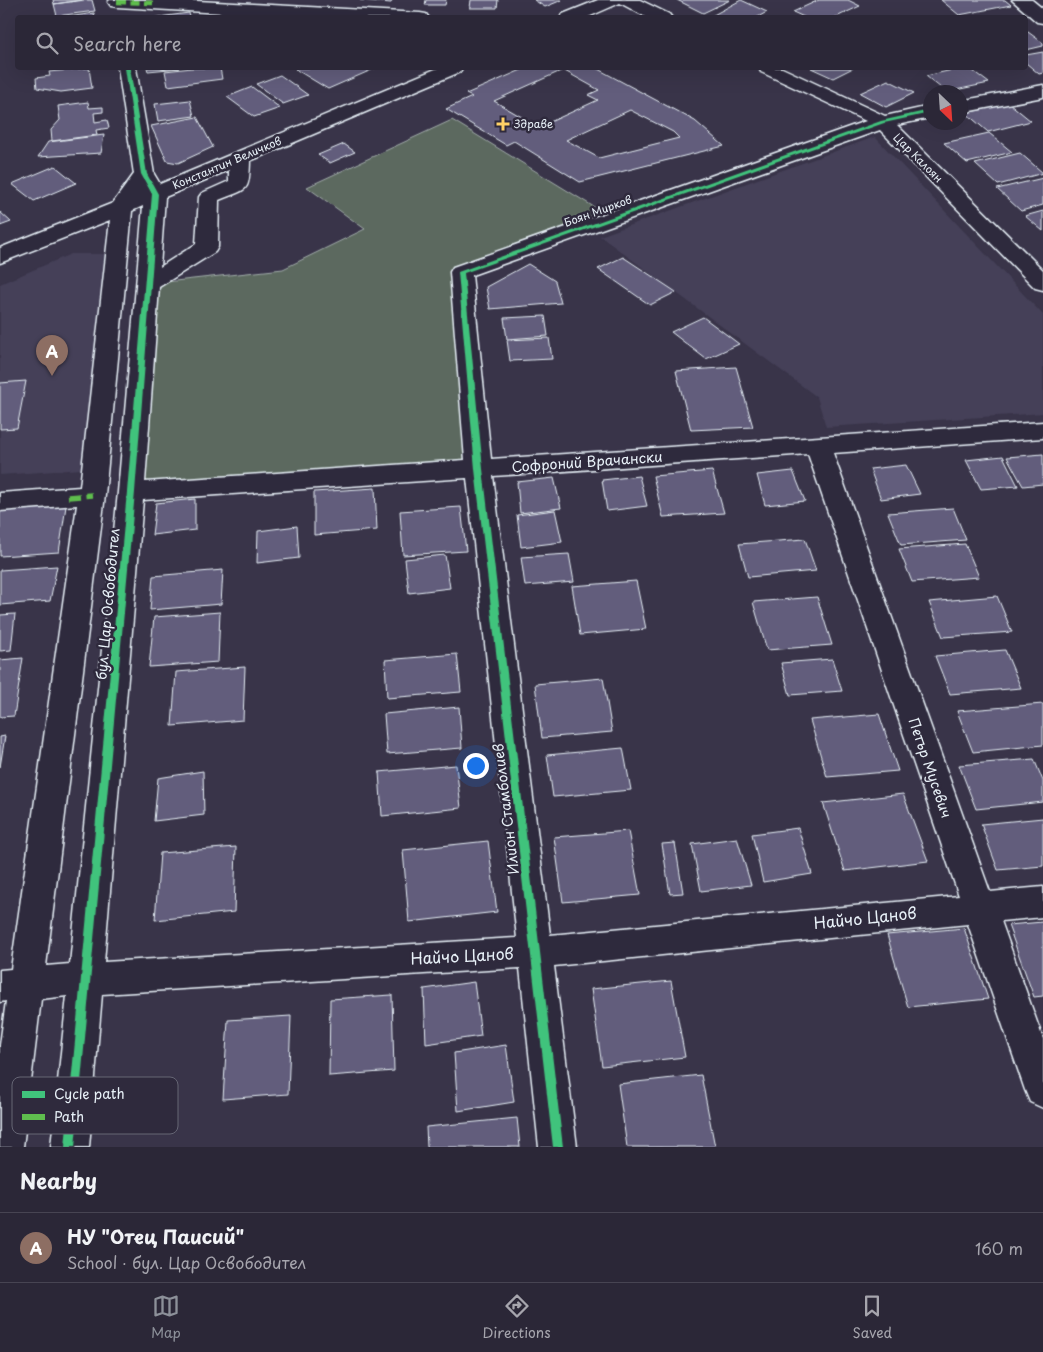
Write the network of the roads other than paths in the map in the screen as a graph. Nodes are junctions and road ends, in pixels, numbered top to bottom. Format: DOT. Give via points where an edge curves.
graph roads {
  1 [pos="613,0"];
  2 [pos="626,0"];
  3 [pos="1021,0"];
  4 [pos="118,6"];
  5 [pos="367,15"];
  6 [pos="576,15"];
  7 [pos="657,15"];
  8 [pos="1043,18"];
  9 [pos="127,70"];
  10 [pos="448,70"];
  11 [pos="772,70"];
  12 [pos="1043,91"];
  13 [pos="968,105"];
  14 [pos="923,113"];
  15 [pos="883,122"];
  16 [pos="240,157"];
  17 [pos="150,184"];
  18 [pos="122,206"];
  19 [pos="63,230"];
  20 [pos="118,246"];
  21 [pos="0,256"];
  22 [pos="148,284"];
  23 [pos="1043,284"];
  24 [pos="1043,430"];
  25 [pos="818,446"];
  26 [pos="480,469"];
  27 [pos="131,492"];
  28 [pos="80,496"];
  29 [pos="0,502"];
  30 [pos="1043,902"];
  31 [pos="979,906"];
  32 [pos="536,952"];
  33 [pos="86,979"];
  34 [pos="13,985"];
  35 [pos="77,1077"];
  36 [pos="1043,1090"];
  37 [pos="71,1134"];
  38 [pos="4,1147"];
  39 [pos="70,1147"];
  40 [pos="558,1147"];
  1 -- 6 [label="street"];
  2 -- 7 [label="street"];
  3 -- 8 [label="street"];
  4 -- 5 [label="street" via="155,3"];
  9 -- 17 [label="street, бул. Цар Освободител"];
  10 -- 16 [label="street, Константин Величков"];
  11 -- 15 [label="street, Цар Калоян"];
  12 -- 13 [label="street"];
  14 -- 15 [label="street, Боян Мирков"];
  15 -- 23 [label="street, Цар Калоян"];
  15 -- 26 [label="street, Боян Мирков" via="461,272"];
  16 -- 17 [label="street, Константин Величков"];
  16 -- 22 [label="street" via="240,184 209,198 207,247"];
  17 -- 18 [label="street, Константин Величков"];
  17 -- 22 [label="street, бул. Цар Освободител"];
  18 -- 19 [label="street, Константин Величков"];
  18 -- 20 [label="street, бул. Цар Освободител"];
  19 -- 20 [label="street" via="103,236"];
  19 -- 21 [label="street, Константин Величков"];
  20 -- 28 [label="street, бул. Цар Освободител"];
  22 -- 27 [label="street, бул. Цар Освободител"];
  24 -- 25 [label="street, Софроний Врачански"];
  25 -- 26 [label="street, Софроний Врачански"];
  25 -- 31 [label="street, Петър Мусевич"];
  26 -- 27 [label="street, Софроний Врачански"];
  26 -- 32 [label="street, Илион Стамболиев"];
  27 -- 33 [label="street, бул. Цар Освободител"];
  28 -- 29 [label="street"];
  28 -- 34 [label="street, бул. Цар Освободител"];
  30 -- 31 [label="street, Найчо Цанов"];
  31 -- 32 [label="street, Найчо Цанов"];
  31 -- 36 [label="street, Петър Мусевич"];
  32 -- 33 [label="street, Найчо Цанов"];
  32 -- 40 [label="street, Илион Стамболиев"];
  33 -- 34 [label="street, Найчо Цанов"];
  33 -- 35 [label="street, бул. Цар Освободител"];
  34 -- 38 [label="street, бул. Цар Освободител"];
  37 -- 39 [label="street, бул. Цар Освободител"];
}
